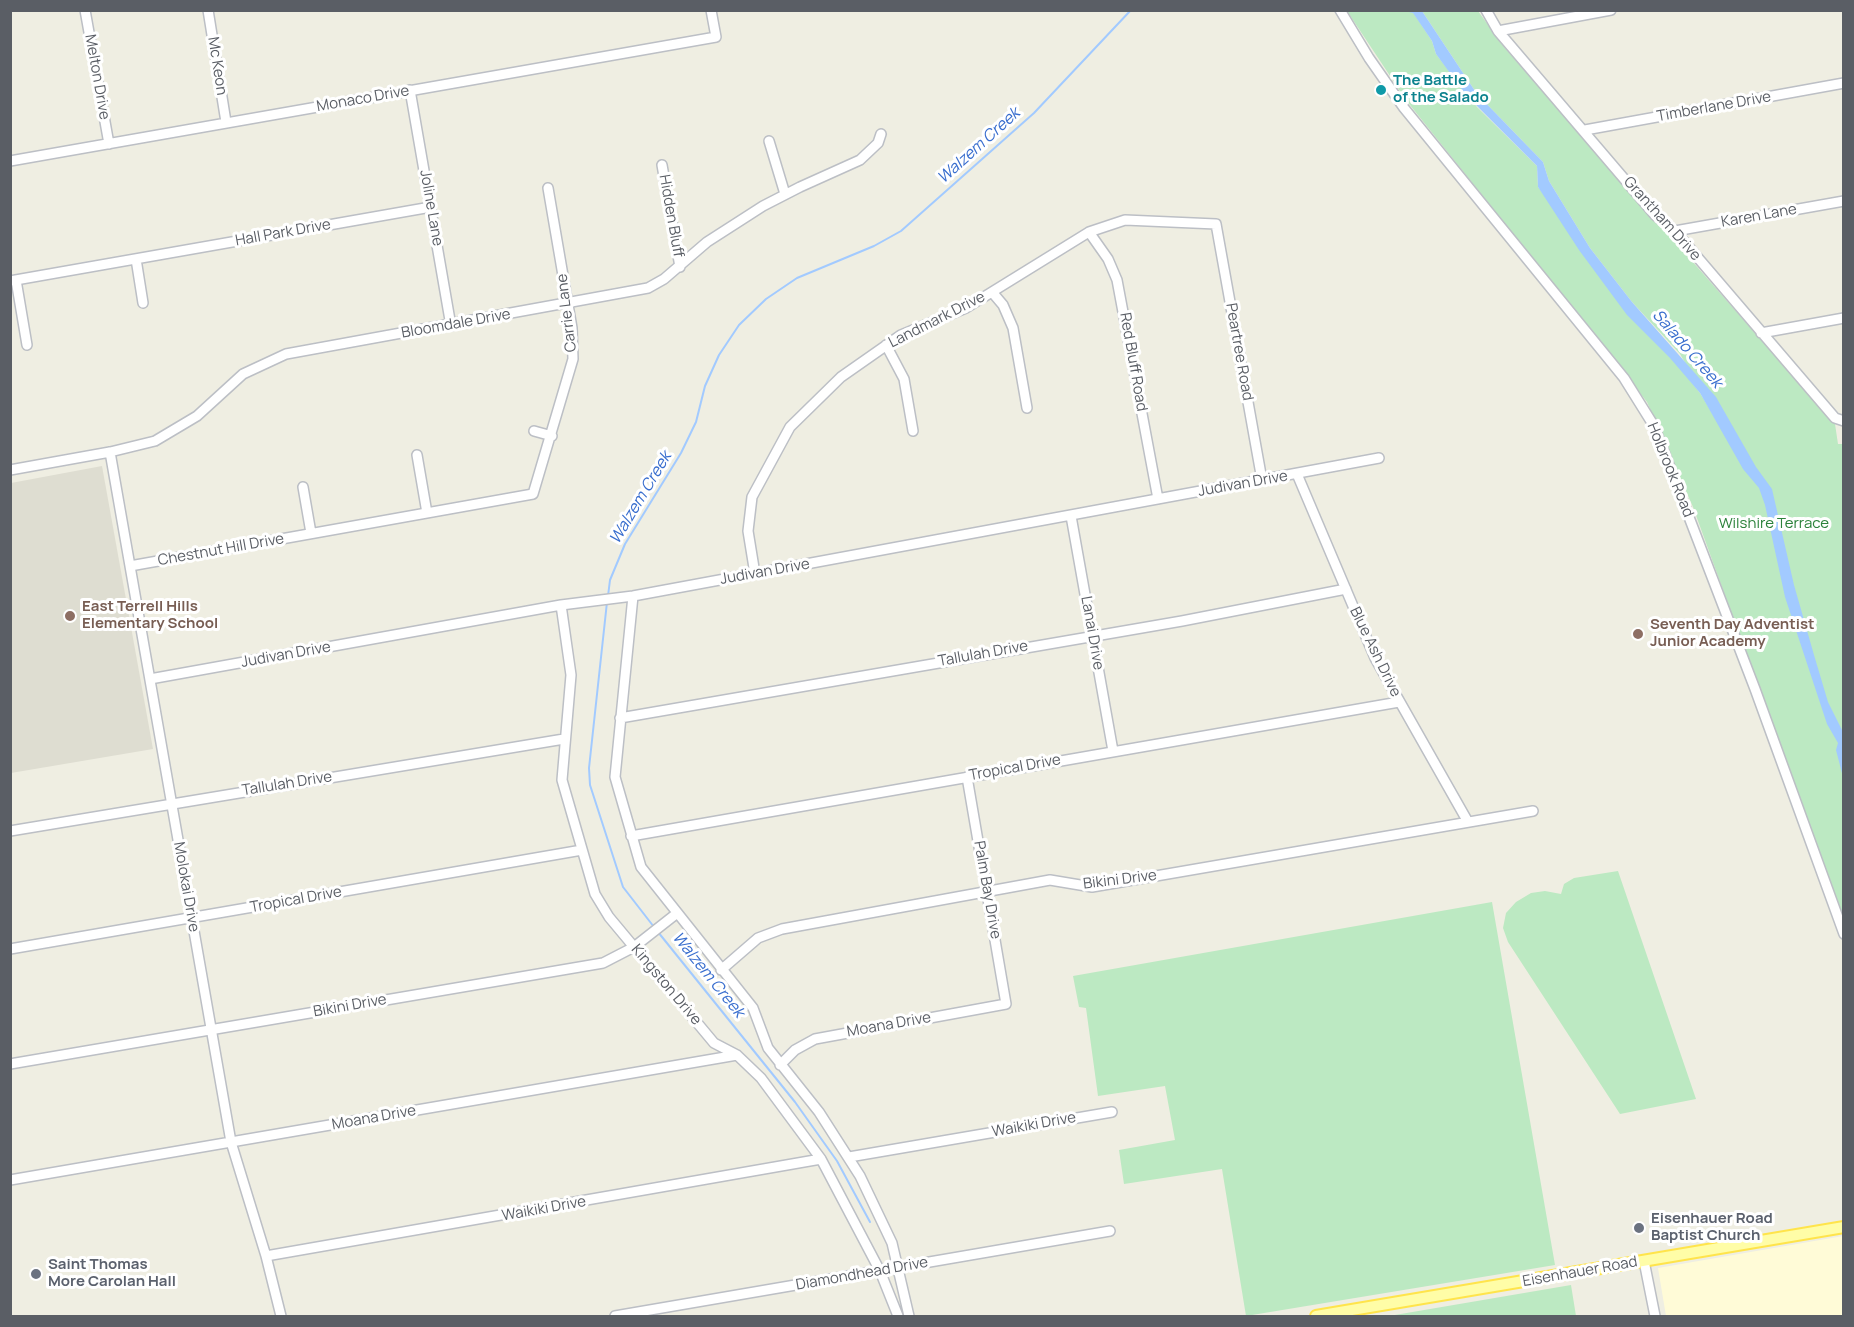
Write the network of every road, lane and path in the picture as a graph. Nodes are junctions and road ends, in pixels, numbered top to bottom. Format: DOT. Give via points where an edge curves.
graph roads {
  1 [pos="86,10"];
  2 [pos="208,10"];
  3 [pos="711,10"];
  4 [pos="1340,10"];
  5 [pos="1486,10"];
  6 [pos="1611,10"];
  7 [pos="1498,31"];
  8 [pos="1844,83"];
  9 [pos="410,90"];
  10 [pos="226,122"];
  11 [pos="1585,130"];
  12 [pos="881,134"];
  13 [pos="769,141"];
  14 [pos="109,144"];
  15 [pos="10,161"];
  16 [pos="662,165"];
  17 [pos="548,188"];
  18 [pos="785,194"];
  19 [pos="1844,201"];
  20 [pos="431,207"];
  21 [pos="1216,224"];
  22 [pos="1675,231"];
  23 [pos="1089,232"];
  24 [pos="136,259"];
  25 [pos="680,267"];
  26 [pos="13,280"];
  27 [pos="992,292"];
  28 [pos="143,303"];
  29 [pos="568,304"];
  30 [pos="1844,318"];
  31 [pos="451,326"];
  32 [pos="1761,333"];
  33 [pos="27,345"];
  34 [pos="886,345"];
  35 [pos="1028,408"];
  36 [pos="1844,421"];
  37 [pos="534,431"];
  38 [pos="913,431"];
  39 [pos="552,436"];
  40 [pos="110,452"];
  41 [pos="417,455"];
  42 [pos="1379,458"];
  43 [pos="10,470"];
  44 [pos="1297,474"];
  45 [pos="1262,480"];
  46 [pos="303,487"];
  47 [pos="533,494"];
  48 [pos="1158,499"];
  49 [pos="427,513"];
  50 [pos="1071,516"];
  51 [pos="311,533"];
  52 [pos="130,566"];
  53 [pos="755,574"];
  54 [pos="1346,589"];
  55 [pos="633,596"];
  56 [pos="561,605"];
  57 [pos="1092,634"];
  58 [pos="150,680"];
  59 [pos="1399,702"];
  60 [pos="620,718"];
  61 [pos="564,739"];
  62 [pos="1113,751"];
  63 [pos="967,777"];
  64 [pos="172,804"];
  65 [pos="1533,811"];
  66 [pos="1468,822"];
  67 [pos="10,831"];
  68 [pos="631,836"];
  69 [pos="582,850"];
  70 [pos="987,891"];
  71 [pos="676,914"];
  72 [pos="191,918"];
  73 [pos="1844,934"];
  74 [pos="634,947"];
  75 [pos="10,949"];
  76 [pos="721,969"];
  77 [pos="1006,1004"];
  78 [pos="210,1030"];
  79 [pos="738,1055"];
  80 [pos="10,1064"];
  81 [pos="780,1065"];
  82 [pos="1112,1112"];
  83 [pos="231,1142"];
  84 [pos="849,1157"];
  85 [pos="821,1159"];
  86 [pos="10,1180"];
  87 [pos="1844,1227"];
  88 [pos="1110,1231"];
  89 [pos="266,1256"];
  90 [pos="1644,1261"];
  91 [pos="900,1267"];
  92 [pos="880,1271"];
  93 [pos="281,1317"];
  94 [pos="615,1317"];
  95 [pos="898,1317"];
  96 [pos="909,1317"];
  97 [pos="1316,1317"];
  98 [pos="1654,1317"];
  1 -- 14 [label="street, Melton Drive"];
  2 -- 10 [label="street, Mc Keon"];
  3 -- 9 [label="street, Monaco Drive" via="716,37"];
  4 -- 73 [label="street, Holbrook Road" via="1404,108 1614,365 1654,426"];
  5 -- 7 [label="street, Grantham Drive"];
  6 -- 7 [label="street"];
  7 -- 11 [label="street, Grantham Drive"];
  8 -- 11 [label="street, Timberlane Drive"];
  9 -- 10 [label="street, Monaco Drive"];
  9 -- 20 [label="street, Joline Lane"];
  10 -- 14 [label="street, Monaco Drive"];
  11 -- 22 [label="street, Grantham Drive" via="1655,215"];
  12 -- 18 [label="street, Bloomdale Drive" via="878,143 860,160"];
  13 -- 18 [label="street"];
  14 -- 15 [label="street, Monaco Drive"];
  16 -- 25 [label="street, Hidden Bluff"];
  17 -- 29 [label="street, Carrie Lane"];
  18 -- 25 [label="street, Bloomdale Drive" via="707,242"];
  19 -- 22 [label="street, Karen Lane"];
  20 -- 24 [label="street, Hall Park Drive"];
  20 -- 31 [label="street, Joline Lane"];
  21 -- 23 [label="street, Landmark Drive" via="1135,219"];
  21 -- 45 [label="street, Peartree Road"];
  22 -- 32 [label="street, Grantham Drive"];
  23 -- 27 [label="street, Landmark Drive"];
  23 -- 48 [label="street, Red Bluff Road" via="1117,280"];
  24 -- 26 [label="street, Hall Park Drive"];
  24 -- 28 [label="street"];
  25 -- 29 [label="street, Bloomdale Drive" via="648,288"];
  26 -- 33 [label="street, Hall Park Drive"];
  27 -- 34 [label="street, Landmark Drive"];
  27 -- 35 [label="street" via="1013,328"];
  29 -- 31 [label="street, Bloomdale Drive"];
  29 -- 39 [label="street, Carrie Lane" via="573,360"];
  30 -- 32 [label="street"];
  31 -- 40 [label="street, Bloomdale Drive" via="271,359 243,374 197,416 170,434"];
  32 -- 36 [label="street, Grantham Drive" via="1835,418"];
  34 -- 38 [label="street" via="904,380"];
  34 -- 53 [label="street, Landmark Drive" via="841,377 785,434 750,506 748,531"];
  37 -- 39 [label="street"];
  39 -- 47 [label="street, Carrie Lane"];
  40 -- 43 [label="street, Bloomdale Drive"];
  40 -- 52 [label="street, Molokai Drive"];
  41 -- 49 [label="street"];
  42 -- 44 [label="street, Judivan Drive"];
  44 -- 45 [label="street, Judivan Drive"];
  44 -- 54 [label="street, Blue Ash Drive"];
  45 -- 48 [label="street, Judivan Drive"];
  46 -- 51 [label="street"];
  47 -- 49 [label="street, Chestnut Hill Drive"];
  48 -- 50 [label="street, Judivan Drive"];
  49 -- 51 [label="street, Chestnut Hill Drive"];
  50 -- 53 [label="street, Judivan Drive"];
  50 -- 57 [label="street, Lanai Drive"];
  51 -- 52 [label="street, Chestnut Hill Drive"];
  52 -- 58 [label="street, Molokai Drive"];
  53 -- 55 [label="street, Judivan Drive"];
  54 -- 57 [label="street, Tallulah Drive"];
  54 -- 59 [label="street, Blue Ash Drive" via="1375,658"];
  55 -- 56 [label="street, Judivan Drive"];
  55 -- 60 [label="street"];
  56 -- 58 [label="street, Judivan Drive"];
  56 -- 61 [label="street, Kingston Drive" via="571,663"];
  57 -- 60 [label="street, Tallulah Drive"];
  57 -- 62 [label="street, Lanai Drive"];
  58 -- 64 [label="street, Molokai Drive"];
  59 -- 62 [label="street, Tropical Drive"];
  59 -- 66 [label="street, Blue Ash Drive"];
  60 -- 68 [label="street" via="615,777"];
  61 -- 64 [label="street, Tallulah Drive"];
  61 -- 69 [label="street, Kingston Drive" via="562,787"];
  62 -- 63 [label="street, Tropical Drive"];
  63 -- 68 [label="street, Tropical Drive"];
  63 -- 70 [label="street, Palm Bay Drive"];
  64 -- 67 [label="street, Tallulah Drive"];
  64 -- 72 [label="street, Molokai Drive"];
  65 -- 66 [label="street, Bikini Drive"];
  66 -- 70 [label="street, Bikini Drive" via="1092,886 1050,880"];
  68 -- 71 [label="street" via="641,867"];
  69 -- 72 [label="street, Tropical Drive"];
  69 -- 74 [label="street, Kingston Drive" via="595,894"];
  70 -- 76 [label="street, Bikini Drive" via="770,932"];
  70 -- 77 [label="street, Palm Bay Drive"];
  71 -- 74 [label="street, Bikini Drive"];
  71 -- 76 [label="street"];
  72 -- 75 [label="street, Tropical Drive"];
  72 -- 78 [label="street, Molokai Drive"];
  74 -- 78 [label="street, Bikini Drive" via="603,963"];
  74 -- 79 [label="street, Kingston Drive" via="714,1042"];
  76 -- 81 [label="street" via="753,1008 768,1048"];
  77 -- 81 [label="street, Moana Drive" via="815,1039 795,1050"];
  78 -- 80 [label="street, Bikini Drive"];
  78 -- 83 [label="street, Molokai Drive"];
  79 -- 83 [label="street, Moana Drive"];
  79 -- 85 [label="street, Kingston Drive" via="761,1078"];
  81 -- 84 [label="street"];
  82 -- 84 [label="street, Waikiki Drive"];
  83 -- 86 [label="street, Moana Drive"];
  83 -- 89 [label="street, Molokai Drive"];
  84 -- 91 [label="street" via="885,1222"];
  85 -- 89 [label="street, Waikiki Drive"];
  85 -- 92 [label="street, Kingston Drive"];
  87 -- 90 [label="main road, Eisenhauer Road"];
  88 -- 91 [label="street, Diamondhead Drive"];
  89 -- 93 [label="street, Molokai Drive"];
  90 -- 97 [label="main road, Eisenhauer Road"];
  90 -- 98 [label="street"];
  91 -- 92 [label="street, Diamondhead Drive"];
  91 -- 96 [label="street"];
  92 -- 94 [label="street, Diamondhead Drive"];
  92 -- 95 [label="street, Kingston Drive"];
}
